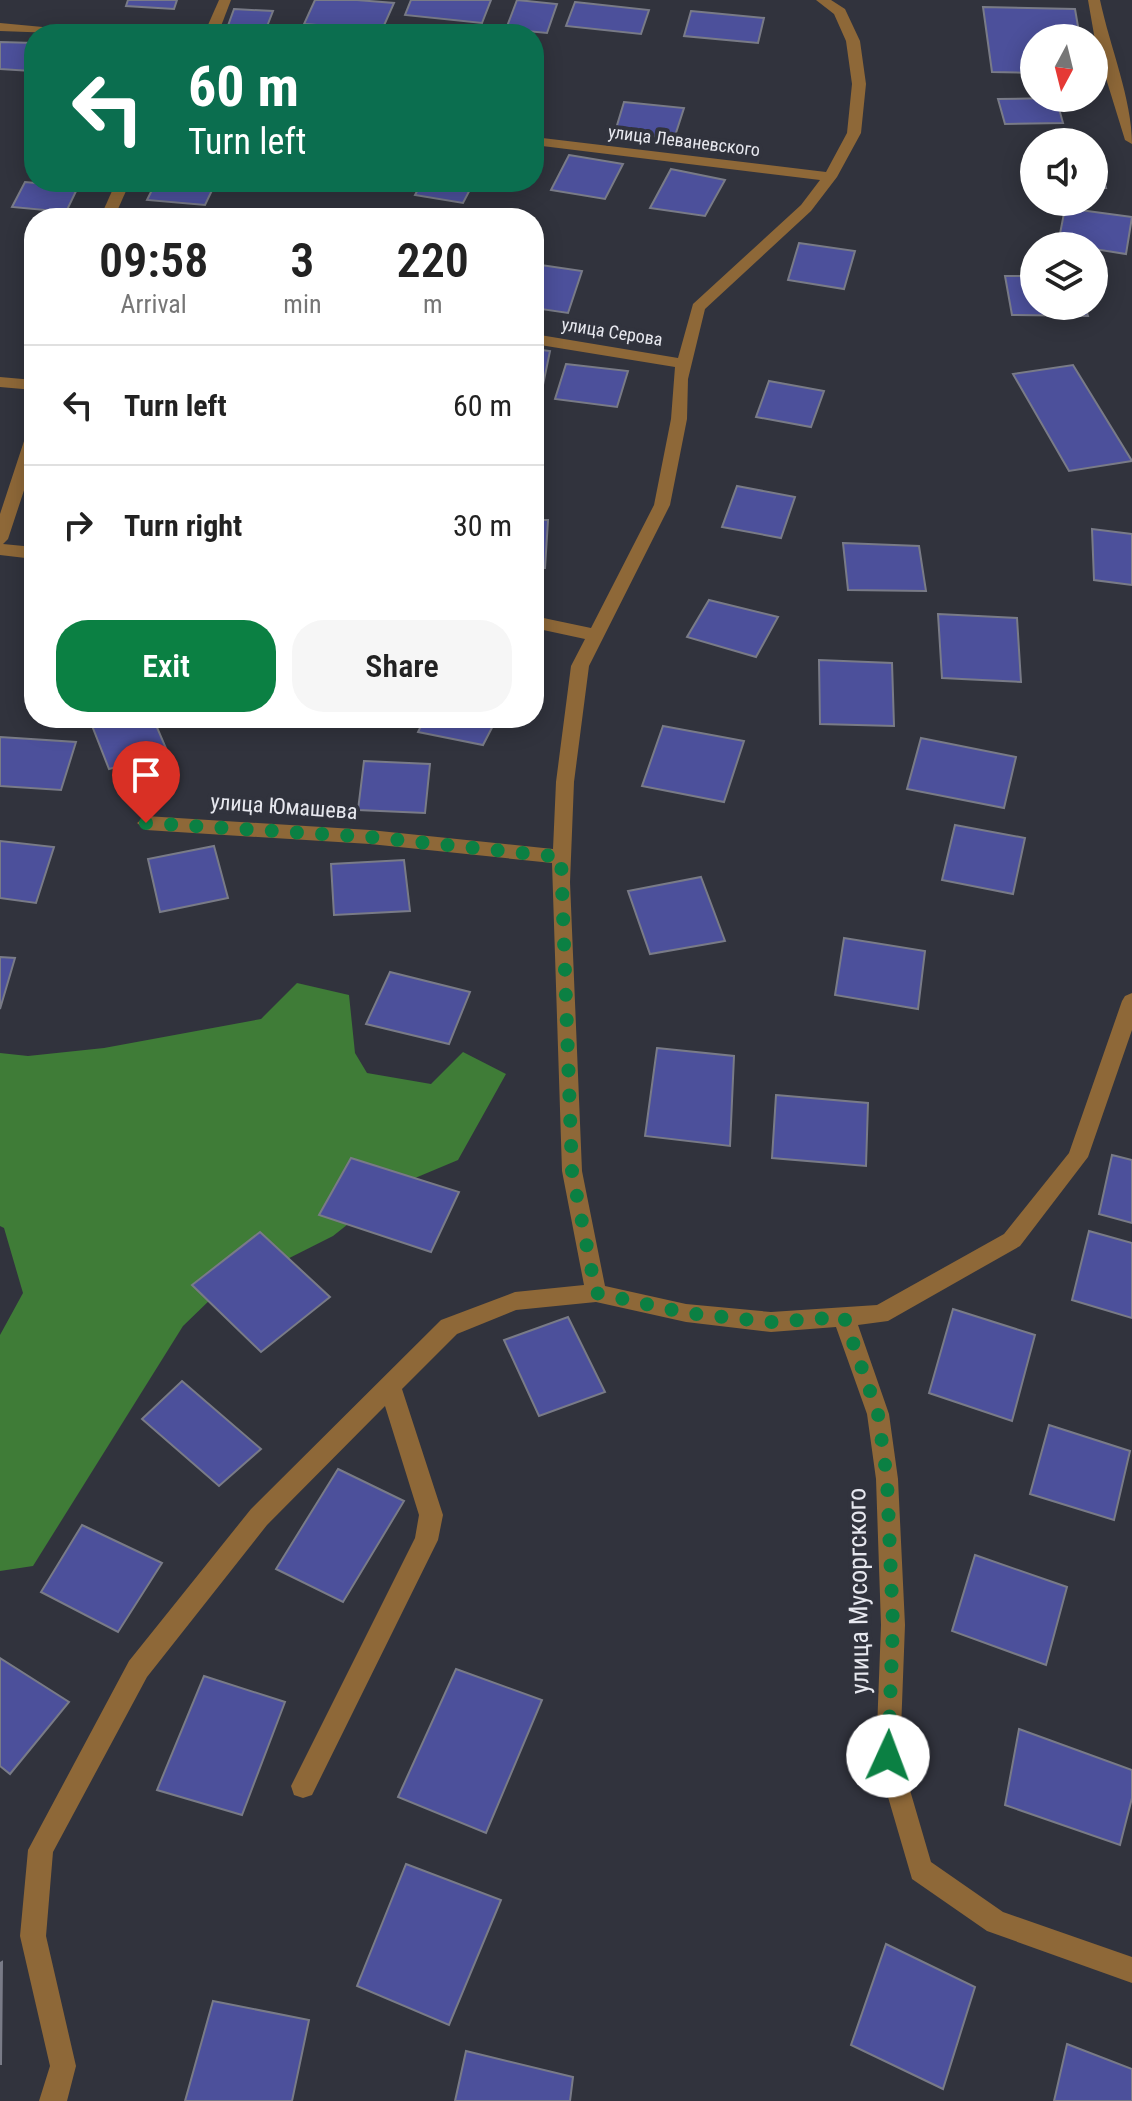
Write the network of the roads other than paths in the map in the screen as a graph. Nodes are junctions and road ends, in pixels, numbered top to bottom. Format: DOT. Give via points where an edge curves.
graph roads {
  1 [pos="225,0"];
  2 [pos="1094,0"];
  3 [pos="827,1"];
  4 [pos="215,24"];
  5 [pos="0,27"];
  6 [pos="24,29"];
  7 [pos="1132,140"];
  8 [pos="544,142"];
  9 [pos="830,177"];
  10 [pos="544,341"];
  11 [pos="684,364"];
  12 [pos="0,382"];
  13 [pos="24,384"];
  14 [pos="24,466"];
  15 [pos="0,539"];
  16 [pos="0,549"];
  17 [pos="24,552"];
  18 [pos="544,624"];
  19 [pos="596,635"];
  20 [pos="146,823"];
  21 [pos="561,857"];
  22 [pos="1132,1001"];
  23 [pos="596,1293"];
  24 [pos="844,1317"];
  25 [pos="390,1386"];
  26 [pos="303,1786"];
  27 [pos="1132,1970"];
  28 [pos="53,2101"];
  1 -- 4 [label="street"];
  2 -- 7 [label="street"];
  3 -- 9 [label="street" via="840,12 853,41 859,84 854,133"];
  5 -- 6 [label="street"];
  8 -- 9 [label="street, улица Леваневского"];
  9 -- 11 [label="street" via="806,208 698,307"];
  10 -- 11 [label="street, улица Серова"];
  11 -- 19 [label="street" via="662,505"];
  12 -- 13 [label="street"];
  14 -- 15 [label="street"];
  16 -- 17 [label="street"];
  18 -- 19 [label="street"];
  19 -- 21 [label="street" via="580,666"];
  20 -- 21 [label="street, улица Юмашева" via="370,837"];
  21 -- 23 [label="street" via="572,1171"];
  22 -- 24 [label="street" via="1078,1157 1012,1240 880,1314"];
  23 -- 24 [label="street" via="686,1313 771,1322"];
  23 -- 25 [label="street" via="515,1301 449,1327"];
  24 -- 27 [label="street, улица Мусоргского" via="878,1414 893,1625 888,1756 921,1870 996,1922"];
  25 -- 26 [label="street" via="431,1515 426,1540"];
  25 -- 28 [label="street" via="259,1517 138,1669 41,1850 33,1936 63,2066"];
}
